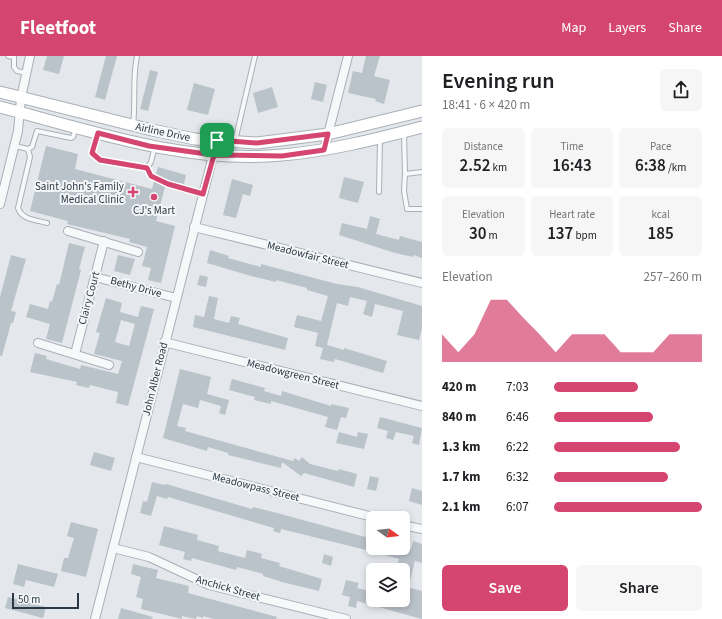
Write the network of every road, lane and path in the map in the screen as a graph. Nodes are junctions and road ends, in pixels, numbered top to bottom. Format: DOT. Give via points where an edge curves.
graph roads {
  1 [pos="8,56"];
  2 [pos="30,56"];
  3 [pos="138,56"];
  4 [pos="255,56"];
  5 [pos="348,56"];
  6 [pos="26,74"];
  7 [pos="0,92"];
  8 [pos="21,98"];
  9 [pos="0,107"];
  10 [pos="422,111"];
  11 [pos="19,112"];
  12 [pos="133,126"];
  13 [pos="422,127"];
  14 [pos="76,128"];
  15 [pos="404,132"];
  16 [pos="98,133"];
  17 [pos="328,134"];
  18 [pos="380,138"];
  19 [pos="217,140"];
  20 [pos="235,141"];
  21 [pos="15,146"];
  22 [pos="155,146"];
  23 [pos="28,149"];
  24 [pos="324,150"];
  25 [pos="214,155"];
  26 [pos="147,168"];
  27 [pos="422,172"];
  28 [pos="405,174"];
  29 [pos="379,192"];
  30 [pos="203,194"];
  31 [pos="0,204"];
  32 [pos="422,209"];
  33 [pos="47,223"];
  34 [pos="194,227"];
  35 [pos="68,230"];
  36 [pos="104,241"];
  37 [pos="138,252"];
  38 [pos="95,277"];
  39 [pos="422,283"];
  40 [pos="176,298"];
  41 [pos="164,342"];
  42 [pos="38,344"];
  43 [pos="75,354"];
  44 [pos="109,364"];
  45 [pos="422,406"];
  46 [pos="136,457"];
  47 [pos="366,515"];
  48 [pos="410,527"];
  49 [pos="422,530"];
  50 [pos="113,548"];
  51 [pos="95,619"];
  52 [pos="346,619"];
  1 -- 6 [label="lane" via="14,58 14,67 17,71"];
  2 -- 6 [label="street"];
  3 -- 12 [label="lane" via="134,72"];
  4 -- 20 [label="lane"];
  5 -- 17 [label="street"];
  6 -- 8 [label="street"];
  7 -- 8 [label="main road, Airline Drive"];
  8 -- 11 [label="street"];
  8 -- 12 [label="main road, Airline Drive"];
  9 -- 11 [label="main road, Airline Drive"];
  10 -- 17 [label="main road, Airline Drive"];
  11 -- 14 [label="main road, Airline Drive"];
  11 -- 21 [label="street"];
  12 -- 19 [label="main road, Airline Drive" via="195,139"];
  13 -- 15 [label="main road, Airline Drive"];
  14 -- 16 [label="main road, Airline Drive"];
  14 -- 23 [label="lane" via="71,138 37,131 32,147"];
  15 -- 18 [label="main road, Airline Drive"];
  15 -- 28 [label="lane"];
  16 -- 22 [label="main road, Airline Drive"];
  16 -- 26 [label="lane" via="92,153 100,160"];
  17 -- 20 [label="main road, Airline Drive" via="271,142"];
  17 -- 24 [label="street"];
  18 -- 24 [label="main road, Airline Drive"];
  18 -- 29 [label="lane"];
  19 -- 20 [label="main road, Airline Drive"];
  19 -- 25 [label="street, John Alber Road"];
  21 -- 23 [label="lane"];
  21 -- 31 [label="street"];
  22 -- 25 [label="main road, Airline Drive"];
  22 -- 26 [label="lane"];
  23 -- 33 [label="lane" via="30,157 18,208 23,216"];
  24 -- 25 [label="main road, Airline Drive" via="262,156"];
  25 -- 30 [label="street, John Alber Road"];
  26 -- 30 [label="lane" via="151,176 168,184"];
  27 -- 28 [label="lane"];
  28 -- 32 [label="lane" via="407,209"];
  30 -- 34 [label="street, John Alber Road"];
  34 -- 39 [label="street, Meadowfair Street"];
  34 -- 40 [label="street, John Alber Road"];
  35 -- 36 [label="street"];
  36 -- 37 [label="street"];
  36 -- 38 [label="street, Clairy Court"];
  38 -- 40 [label="street, Bethy Drive"];
  38 -- 43 [label="street, Clairy Court"];
  40 -- 41 [label="street, John Alber Road"];
  41 -- 45 [label="street, Meadowgreen Street"];
  41 -- 46 [label="street, John Alber Road"];
  42 -- 43 [label="street"];
  43 -- 44 [label="street"];
  46 -- 47 [label="street, Meadowpass Street"];
  46 -- 50 [label="street, John Alber Road"];
  48 -- 49 [label="street"];
  50 -- 51 [label="street, John Alber Road"];
  50 -- 52 [label="street, Anchick Street" via="149,557 209,585"];
}
